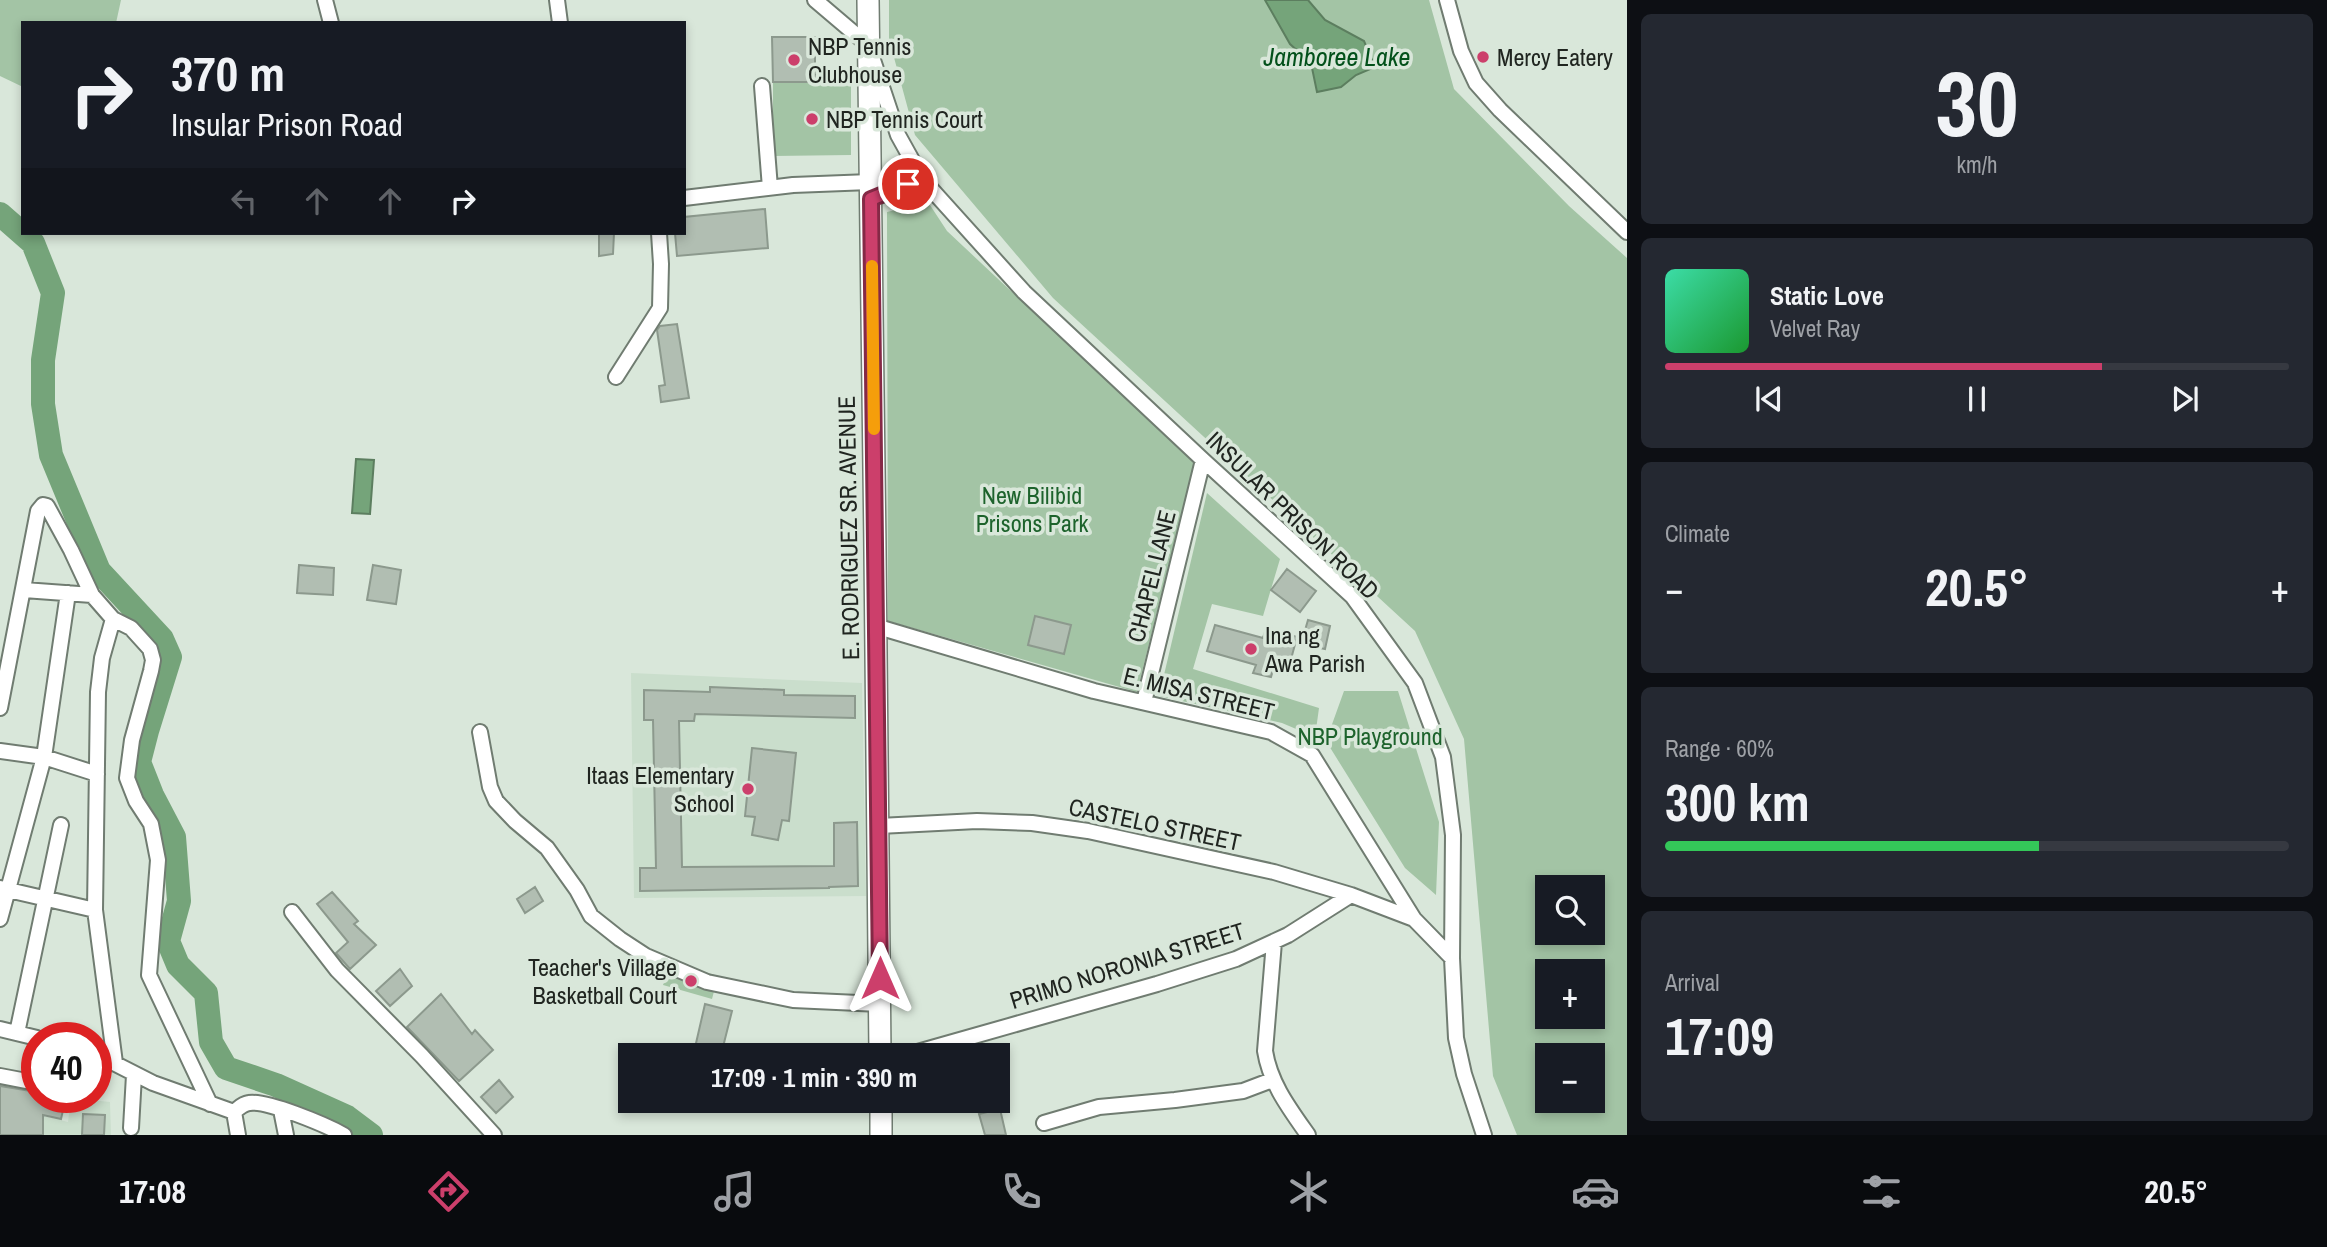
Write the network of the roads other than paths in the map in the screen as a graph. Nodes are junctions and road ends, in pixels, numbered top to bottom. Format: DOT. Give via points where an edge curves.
graph roads {
  1 [pos="325,0"];
  2 [pos="557,0"];
  3 [pos="816,0"];
  4 [pos="868,0"];
  5 [pos="1447,0"];
  6 [pos="330,21"];
  7 [pos="560,21"];
  8 [pos="868,45"];
  9 [pos="762,86"];
  10 [pos="923,180"];
  11 [pos="770,188"];
  12 [pos="870,191"];
  13 [pos="686,198"];
  14 [pos="1627,232"];
  15 [pos="659,235"];
  16 [pos="616,377"];
  17 [pos="1203,460"];
  18 [pos="24,590"];
  19 [pos="68,593"];
  20 [pos="92,595"];
  21 [pos="113,619"];
  22 [pos="875,625"];
  23 [pos="1144,702"];
  24 [pos="0,708"];
  25 [pos="480,732"];
  26 [pos="0,751"];
  27 [pos="44,757"];
  28 [pos="97,774"];
  29 [pos="61,825"];
  30 [pos="879,827"];
  31 [pos="4,888"];
  32 [pos="1351,895"];
  33 [pos="44,899"];
  34 [pos="95,910"];
  35 [pos="292,912"];
  36 [pos="0,919"];
  37 [pos="1414,919"];
  38 [pos="1274,942"];
  39 [pos="1452,958"];
  40 [pos="880,1004"];
  41 [pos="0,1029"];
  42 [pos="17,1033"];
  43 [pos="21,1034"];
  44 [pos="880,1043"];
  45 [pos="949,1043"];
  46 [pos="114,1063"];
  47 [pos="134,1075"];
  48 [pos="0,1076"];
  49 [pos="21,1080"];
  50 [pos="1272,1080"];
  51 [pos="210,1104"];
  52 [pos="281,1110"];
  53 [pos="234,1112"];
  54 [pos="881,1113"];
  55 [pos="1044,1123"];
  56 [pos="131,1128"];
  57 [pos="331,1131"];
  58 [pos="238,1135"];
  59 [pos="286,1135"];
  60 [pos="344,1135"];
  61 [pos="494,1135"];
  62 [pos="881,1135"];
  63 [pos="1308,1135"];
  64 [pos="1484,1135"];
  1 -- 6 [label="street"];
  2 -- 7 [label="street"];
  3 -- 8 [label="street"];
  4 -- 8 [label="street, E. RODRIGUEZ SR. AVENUE"];
  5 -- 14 [label="street" via="1461,51 1476,83"];
  8 -- 10 [label="street, INSULAR PRISON ROAD" via="898,135"];
  8 -- 12 [label="street, E. RODRIGUEZ SR. AVENUE"];
  9 -- 11 [label="street"];
  10 -- 12 [label="street"];
  10 -- 17 [label="street, INSULAR PRISON ROAD" via="1024,292"];
  11 -- 12 [label="street"];
  11 -- 13 [label="street"];
  12 -- 22 [label="street, E. RODRIGUEZ SR. AVENUE"];
  15 -- 16 [label="street" via="660,308"];
  17 -- 23 [label="street, CHAPEL LANE"];
  17 -- 39 [label="street, INSULAR PRISON ROAD" via="1352,596 1415,683 1443,757 1453,835"];
  18 -- 19 [label="street"];
  18 -- 20 [label="street" via="38,511 43,505 50,508"];
  18 -- 24 [label="street"];
  19 -- 20 [label="street"];
  19 -- 27 [label="street"];
  20 -- 21 [label="street"];
  21 -- 28 [label="street" via="98,692"];
  21 -- 51 [label="street" via="131,628 150,649 153,660 127,778 152,824 158,860 149,975"];
  22 -- 23 [label="street, E. MISA STREET"];
  22 -- 30 [label="street, E. RODRIGUEZ SR. AVENUE"];
  23 -- 37 [label="street, E. MISA STREET" via="1271,732 1312,755"];
  25 -- 40 [label="street" via="496,801 547,848 590,916 620,940 707,982 793,1000"];
  26 -- 27 [label="street"];
  27 -- 28 [label="street"];
  27 -- 31 [label="street"];
  28 -- 34 [label="street"];
  29 -- 33 [label="street"];
  30 -- 32 [label="street, CASTELO STREET" via="977,821 1088,831 1274,872"];
  30 -- 40 [label="street, E. RODRIGUEZ SR. AVENUE"];
  31 -- 33 [label="street"];
  31 -- 36 [label="street"];
  32 -- 37 [label="street, CASTELO STREET"];
  32 -- 38 [label="street, PRIMO NORONIA STREET"];
  33 -- 34 [label="street"];
  33 -- 42 [label="street"];
  34 -- 46 [label="street"];
  35 -- 61 [label="street" via="337,970"];
  37 -- 39 [label="street, E. MISA STREET"];
  38 -- 45 [label="street, PRIMO NORONIA STREET" via="1157,984"];
  38 -- 50 [label="street" via="1265,1051"];
  39 -- 64 [label="street, INSULAR PRISON ROAD" via="1456,1038"];
  40 -- 44 [label="street, E. RODRIGUEZ SR. AVENUE"];
  41 -- 42 [label="street"];
  42 -- 43 [label="street"];
  46 -- 47 [label="street"];
  47 -- 51 [label="street"];
  47 -- 56 [label="street"];
  48 -- 49 [label="street"];
  50 -- 55 [label="street" via="1243,1091 1099,1107"];
  50 -- 63 [label="street"];
  51 -- 53 [label="street"];
  52 -- 53 [label="street" via="251,1103"];
  52 -- 57 [label="street"];
  52 -- 59 [label="street"];
  53 -- 58 [label="street"];
  54 -- 62 [label="street"];
  57 -- 60 [label="street"];
}
